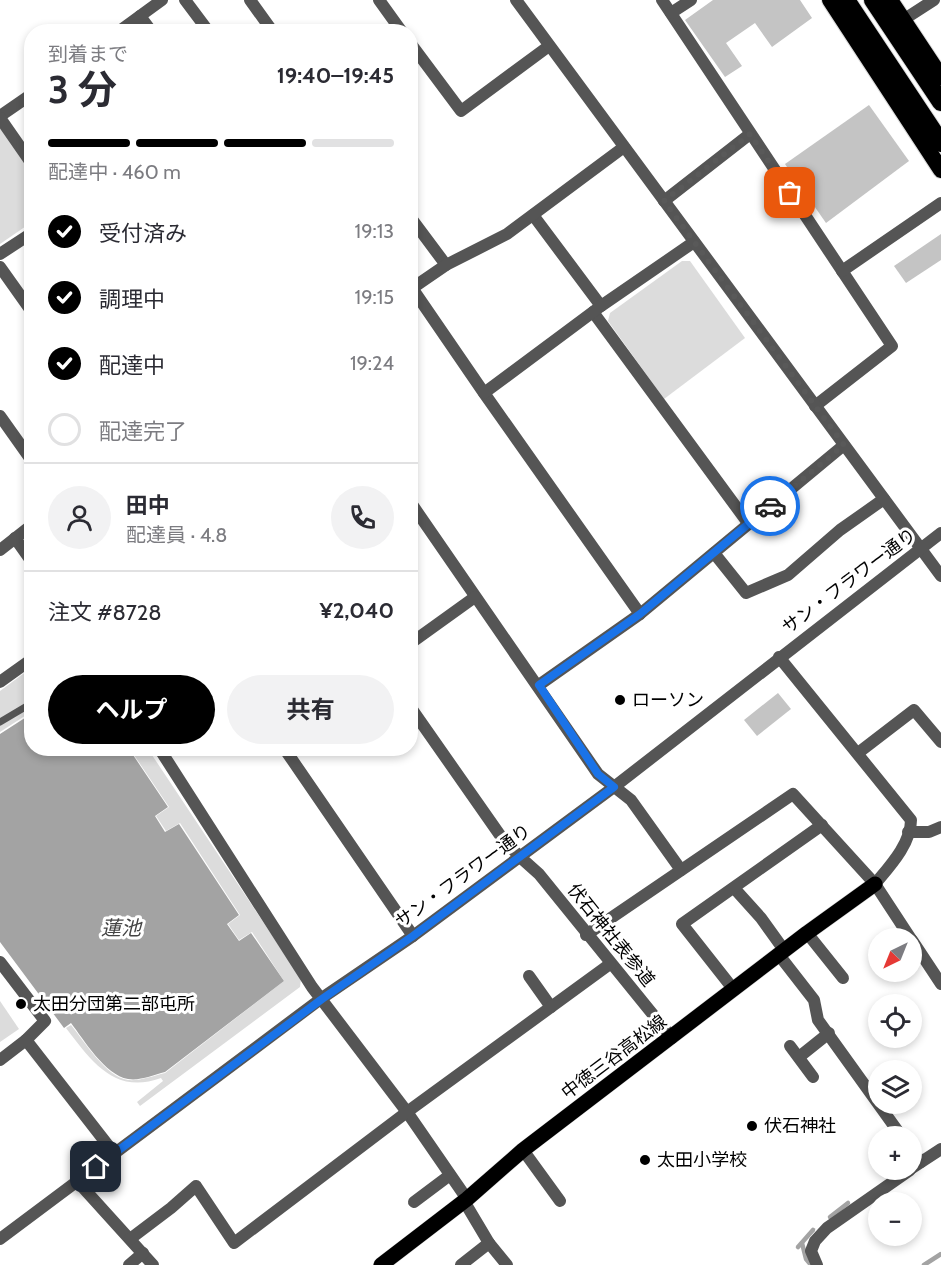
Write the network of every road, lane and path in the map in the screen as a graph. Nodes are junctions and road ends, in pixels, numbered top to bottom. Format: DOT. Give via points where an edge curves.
graph roads {
  1 [pos="162,0"];
  2 [pos="185,0"];
  3 [pos="250,0"];
  4 [pos="379,0"];
  5 [pos="516,0"];
  6 [pos="662,0"];
  7 [pos="691,0"];
  8 [pos="830,0"];
  9 [pos="846,0"];
  10 [pos="873,0"];
  11 [pos="890,0"];
  12 [pos="934,0"];
  13 [pos="671,13"];
  14 [pos="140,16"];
  15 [pos="903,20"];
  16 [pos="129,24"];
  17 [pos="146,24"];
  18 [pos="203,24"];
  19 [pos="267,24"];
  20 [pos="396,24"];
  21 [pos="549,46"];
  22 [pos="418,54"];
  23 [pos="941,77"];
  24 [pos="24,100"];
  25 [pos="941,102"];
  26 [pos="0,117"];
  27 [pos="750,134"];
  28 [pos="941,143"];
  29 [pos="624,147"];
  30 [pos="24,152"];
  31 [pos="941,170"];
  32 [pos="664,201"];
  33 [pos="941,202"];
  34 [pos="533,215"];
  35 [pos="418,227"];
  36 [pos="24,238"];
  37 [pos="694,242"];
  38 [pos="0,254"];
  39 [pos="446,265"];
  40 [pos="0,267"];
  41 [pos="842,271"];
  42 [pos="418,284"];
  43 [pos="418,297"];
  44 [pos="24,301"];
  45 [pos="597,309"];
  46 [pos="484,393"];
  47 [pos="815,406"];
  48 [pos="0,416"];
  49 [pos="844,445"];
  50 [pos="24,450"];
  51 [pos="884,499"];
  52 [pos="418,513"];
  53 [pos="748,523"];
  54 [pos="24,531"];
  55 [pos="941,533"];
  56 [pos="15,538"];
  57 [pos="921,549"];
  58 [pos="0,550"];
  59 [pos="24,551"];
  60 [pos="714,553"];
  61 [pos="941,576"];
  62 [pos="475,597"];
  63 [pos="640,614"];
  64 [pos="418,639"];
  65 [pos="779,657"];
  66 [pos="24,665"];
  67 [pos="0,682"];
  68 [pos="539,685"];
  69 [pos="24,708"];
  70 [pos="418,718"];
  71 [pos="0,722"];
  72 [pos="941,742"];
  73 [pos="858,753"];
  74 [pos="164,756"];
  75 [pos="289,756"];
  76 [pos="614,787"];
  77 [pos="822,825"];
  78 [pos="941,827"];
  79 [pos="908,832"];
  80 [pos="520,857"];
  81 [pos="681,870"];
  82 [pos="875,884"];
  83 [pos="734,888"];
  84 [pos="905,928"];
  85 [pos="807,933"];
  86 [pos="586,935"];
  87 [pos="413,936"];
  88 [pos="782,953"];
  89 [pos="922,955"];
  90 [pos="0,962"];
  91 [pos="610,964"];
  92 [pos="529,976"];
  93 [pos="843,978"];
  94 [pos="941,984"];
  95 [pos="734,990"];
  96 [pos="322,999"];
  97 [pos="551,1007"];
  98 [pos="829,1033"];
  99 [pos="672,1038"];
  100 [pos="26,1040"];
  101 [pos="790,1046"];
  102 [pos="799,1057"];
  103 [pos="0,1059"];
  104 [pos="813,1077"];
  105 [pos="407,1112"];
  106 [pos="895,1126"];
  107 [pos="523,1150"];
  108 [pos="114,1153"];
  109 [pos="939,1154"];
  110 [pos="922,1163"];
  111 [pos="450,1175"];
  112 [pos="895,1180"];
  113 [pos="77,1181"];
  114 [pos="465,1200"];
  115 [pos="560,1201"];
  116 [pos="414,1202"];
  117 [pos="0,1239"];
  118 [pos="130,1239"];
  119 [pos="489,1243"];
  120 [pos="143,1253"];
  121 [pos="129,1265"];
  122 [pos="153,1265"];
  123 [pos="381,1265"];
  124 [pos="461,1265"];
  125 [pos="507,1265"];
  126 [pos="817,1265"];
  1 -- 14 [label="street"];
  2 -- 18 [label="street"];
  3 -- 19 [label="street"];
  4 -- 20 [label="street"];
  5 -- 21 [label="street"];
  6 -- 13 [label="street"];
  7 -- 13 [label="street"];
  8 -- 31 [label="highway"];
  9 -- 28 [label="highway"];
  10 -- 25 [label="highway"];
  11 -- 15 [label="highway"];
  12 -- 15 [label="street"];
  13 -- 27 [label="street"];
  14 -- 16 [label="street"];
  14 -- 17 [label="street"];
  15 -- 23 [label="highway"];
  21 -- 22 [label="street" via="460,111"];
  21 -- 29 [label="street"];
  24 -- 26 [label="street"];
  26 -- 30 [label="street"];
  27 -- 32 [label="street"];
  27 -- 41 [label="street"];
  29 -- 32 [label="street"];
  29 -- 34 [label="street"];
  32 -- 37 [label="street"];
  33 -- 41 [label="street"];
  34 -- 39 [label="street" via="507,234"];
  34 -- 45 [label="street"];
  35 -- 39 [label="street"];
  36 -- 38 [label="street"];
  37 -- 45 [label="street"];
  37 -- 47 [label="street"];
  39 -- 42 [label="street"];
  40 -- 44 [label="street"];
  41 -- 47 [label="street" via="892,346"];
  43 -- 46 [label="street"];
  45 -- 46 [label="street"];
  45 -- 53 [label="street"];
  46 -- 63 [label="street"];
  47 -- 49 [label="street"];
  48 -- 50 [label="street"];
  49 -- 51 [label="street"];
  49 -- 53 [label="street"];
  51 -- 57 [label="street"];
  51 -- 60 [label="street" via="840,530 788,575 746,593"];
  52 -- 62 [label="street"];
  53 -- 60 [label="street"];
  54 -- 56 [label="street"];
  55 -- 57 [label="street, サン・フラワー通り"];
  56 -- 58 [label="street"];
  56 -- 59 [label="street"];
  57 -- 61 [label="street"];
  57 -- 65 [label="street, サン・フラワー通り"];
  60 -- 63 [label="street"];
  62 -- 64 [label="street"];
  62 -- 68 [label="street"];
  63 -- 68 [label="street"];
  65 -- 73 [label="street"];
  65 -- 76 [label="street, サン・フラワー通り"];
  66 -- 67 [label="street"];
  68 -- 76 [label="street" via="598,774"];
  69 -- 71 [label="lane"];
  70 -- 80 [label="street, 伏石神社表参道" via="502,838"];
  72 -- 73 [label="street" via="914,710"];
  73 -- 79 [label="street" via="909,815 912,824"];
  74 -- 96 [label="street"];
  75 -- 87 [label="street"];
  76 -- 80 [label="street, サン・フラワー通り"];
  76 -- 81 [label="street" via="630,800"];
  77 -- 81 [label="street" via="793,794"];
  77 -- 82 [label="street"];
  77 -- 83 [label="street"];
  78 -- 79 [label="street" via="929,832"];
  79 -- 82 [label="street" via="896,858"];
  80 -- 86 [label="street, 伏石神社表参道" via="539,874"];
  80 -- 87 [label="street, サン・フラワー通り"];
  81 -- 86 [label="street"];
  82 -- 84 [label="street"];
  82 -- 85 [label="main road, 中徳三谷高松線"];
  83 -- 88 [label="street" via="761,918"];
  83 -- 95 [label="street" via="682,924"];
  85 -- 88 [label="main road, 中徳三谷高松線"];
  85 -- 93 [label="street"];
  86 -- 91 [label="street, 伏石神社表参道"];
  87 -- 96 [label="street, サン・フラワー通り"];
  88 -- 95 [label="main road, 中徳三谷高松線"];
  88 -- 98 [label="street" via="814,1000 818,1020"];
  89 -- 94 [label="street"];
  90 -- 100 [label="street" via="45,1021"];
  91 -- 97 [label="street"];
  91 -- 99 [label="street, 伏石神社表参道"];
  92 -- 97 [label="street"];
  95 -- 99 [label="main road, 中徳三谷高松線"];
  96 -- 105 [label="street"];
  96 -- 108 [label="street, サン・フラワー通り"];
  97 -- 105 [label="street"];
  98 -- 102 [label="street"];
  98 -- 106 [label="street"];
  99 -- 107 [label="main road, 中徳三谷高松線"];
  100 -- 103 [label="street"];
  100 -- 108 [label="street"];
  101 -- 102 [label="street"];
  102 -- 104 [label="street"];
  105 -- 111 [label="street"];
  105 -- 118 [label="street" via="234,1243 196,1186"];
  107 -- 114 [label="main road, 中徳三谷高松線"];
  107 -- 115 [label="street"];
  108 -- 113 [label="street, サン・フラワー通り"];
  109 -- 110 [label="street"];
  111 -- 114 [label="street"];
  111 -- 116 [label="street"];
  112 -- 126 [label="street" via="827,1228 815,1241 807,1254"];
  113 -- 117 [label="street, サン・フラワー通り"];
  113 -- 118 [label="street"];
  114 -- 119 [label="street"];
  114 -- 123 [label="main road, 中徳三谷高松線"];
  118 -- 120 [label="street"];
  119 -- 124 [label="street"];
  119 -- 125 [label="street"];
  120 -- 121 [label="street"];
  120 -- 122 [label="street"];
}
